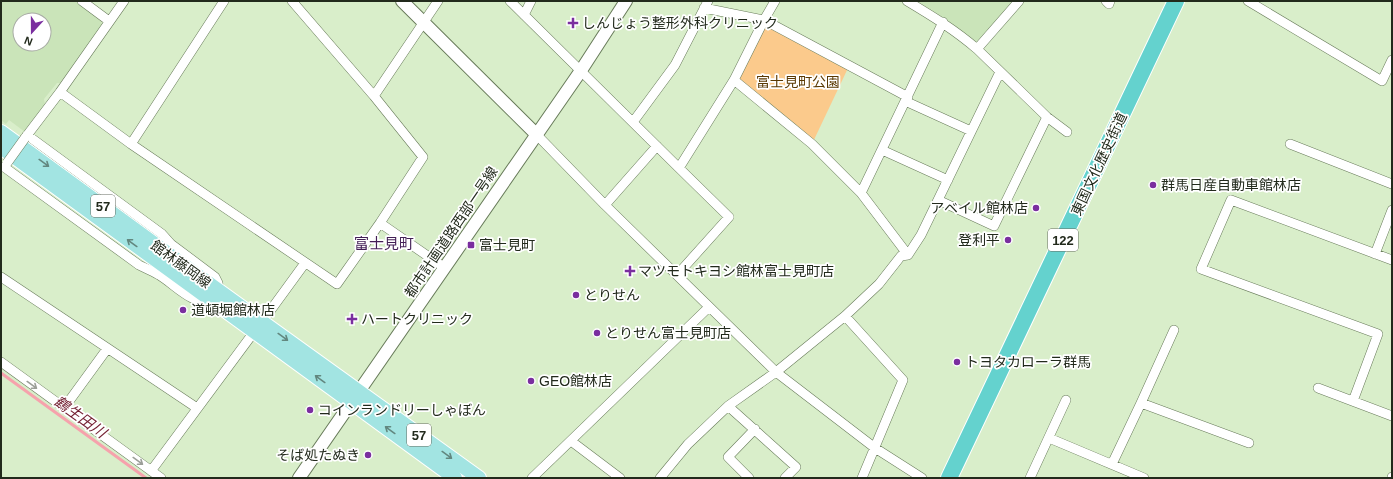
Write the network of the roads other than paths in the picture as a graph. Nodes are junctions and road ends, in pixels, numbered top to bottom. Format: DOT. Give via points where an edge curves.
graph roads {
  1 [pos="82,1"];
  2 [pos="124,1"];
  3 [pos="224,1"];
  4 [pos="292,1"];
  5 [pos="402,1"];
  6 [pos="438,1"];
  7 [pos="510,1"];
  8 [pos="531,1"];
  9 [pos="626,1"];
  10 [pos="775,1"];
  11 [pos="907,1"];
  12 [pos="1019,1"];
  13 [pos="1106,1"];
  14 [pos="1110,1"];
  15 [pos="1176,1"];
  16 [pos="1248,1"];
  17 [pos="706,5"];
  18 [pos="524,14"];
  19 [pos="764,20"];
  20 [pos="109,21"];
  21 [pos="424,22"];
  22 [pos="943,22"];
  23 [pos="977,49"];
  24 [pos="1392,60"];
  25 [pos="580,72"];
  26 [pos="1000,72"];
  27 [pos="734,80"];
  28 [pos="60,92"];
  29 [pos="374,96"];
  30 [pos="906,99"];
  31 [pos="1047,117"];
  32 [pos="633,122"];
  33 [pos="1,132"];
  34 [pos="971,132"];
  35 [pos="1067,132"];
  36 [pos="536,134"];
  37 [pos="26,137"];
  38 [pos="131,144"];
  39 [pos="1290,144"];
  40 [pos="657,146"];
  41 [pos="1,147"];
  42 [pos="882,150"];
  43 [pos="4,167"];
  44 [pos="679,168"];
  45 [pos="948,180"];
  46 [pos="1392,184"];
  47 [pos="861,193"];
  48 [pos="938,200"];
  49 [pos="605,205"];
  50 [pos="1392,210"];
  51 [pos="380,223"];
  52 [pos="1375,254"];
  53 [pos="908,255"];
  54 [pos="1392,260"];
  55 [pos="305,263"];
  56 [pos="445,268"];
  57 [pos="677,275"];
  58 [pos="1,277"];
  59 [pos="217,297"];
  60 [pos="710,307"];
  61 [pos="845,316"];
  62 [pos="258,327"];
  63 [pos="1174,330"];
  64 [pos="107,349"];
  65 [pos="1,362"];
  66 [pos="776,372"];
  67 [pos="1318,388"];
  68 [pos="355,397"];
  69 [pos="1066,400"];
  70 [pos="1353,401"];
  71 [pos="1141,403"];
  72 [pos="728,406"];
  73 [pos="64,408"];
  74 [pos="197,408"];
  75 [pos="1392,416"];
  76 [pos="755,429"];
  77 [pos="1048,438"];
  78 [pos="571,441"];
  79 [pos="1249,442"];
  80 [pos="875,448"];
  81 [pos="1112,464"];
  82 [pos="151,471"];
  83 [pos="301,477"];
  84 [pos="161,478"];
  85 [pos="456,478"];
  86 [pos="480,478"];
  87 [pos="532,478"];
  88 [pos="620,478"];
  89 [pos="660,478"];
  90 [pos="749,478"];
  91 [pos="785,478"];
  92 [pos="862,478"];
  93 [pos="922,478"];
  94 [pos="949,478"];
  95 [pos="1030,478"];
  96 [pos="1144,478"];
  1 -- 20 [label="street"];
  2 -- 20 [label="street"];
  3 -- 38 [label="street"];
  4 -- 29 [label="street"];
  5 -- 21 [label="street"];
  6 -- 21 [label="street"];
  7 -- 18 [label="street"];
  8 -- 18 [label="street"];
  9 -- 25 [label="street, 都市計画道路西部一号線"];
  10 -- 19 [label="street"];
  11 -- 22 [label="street"];
  12 -- 23 [label="street"];
  13 -- 14 [label="street" via="1109,4"];
  15 -- 94 [label="highway, 東国文化歴史街道 / 122"];
  16 -- 24 [label="street" via="1382,81"];
  17 -- 19 [label="street"];
  17 -- 32 [label="street" via="675,65"];
  18 -- 25 [label="street"];
  19 -- 27 [label="street"];
  19 -- 30 [label="street"];
  20 -- 28 [label="street"];
  21 -- 29 [label="street"];
  21 -- 36 [label="street"];
  22 -- 23 [label="street"];
  22 -- 30 [label="street"];
  23 -- 26 [label="street"];
  25 -- 32 [label="street"];
  25 -- 36 [label="street, 都市計画道路西部一号線"];
  26 -- 31 [label="street"];
  26 -- 34 [label="street"];
  27 -- 44 [label="street"];
  27 -- 47 [label="street" via="812,144"];
  28 -- 37 [label="street"];
  28 -- 38 [label="street"];
  29 -- 51 [label="street" via="423,157"];
  30 -- 34 [label="street"];
  30 -- 42 [label="street"];
  31 -- 35 [label="street"];
  31 -- 48 [label="street" via="994,226"];
  32 -- 40 [label="street"];
  33 -- 59 [label="main road, 館林藤岡線 / 57, one-way"];
  34 -- 45 [label="street"];
  36 -- 49 [label="street"];
  36 -- 56 [label="street, 都市計画道路西部一号線"];
  37 -- 43 [label="street, bridge"];
  37 -- 59 [label="street" via="162,234 171,244 215,277 218,283"];
  38 -- 55 [label="street"];
  39 -- 46 [label="street"];
  40 -- 44 [label="street"];
  40 -- 49 [label="street"];
  59 -- 41 [label="main road, 館林藤岡線 / 57, one-way"];
  42 -- 45 [label="street"];
  42 -- 47 [label="street"];
  43 -- 59 [label="street" via="139,265 159,275 192,299 200,302"];
  44 -- 57 [label="street" via="729,217"];
  45 -- 48 [label="street"];
  47 -- 53 [label="street"];
  48 -- 53 [label="street"];
  49 -- 57 [label="street"];
  50 -- 52 [label="street"];
  51 -- 55 [label="street" via="337,284"];
  51 -- 56 [label="street"];
  52 -- 54 [label="street"];
  52 -- 70 [label="street" via="1231,200 1201,269 1378,334"];
  53 -- 61 [label="street" via="901,256 879,284"];
  55 -- 62 [label="street"];
  56 -- 68 [label="street, 都市計画道路西部一号線"];
  57 -- 60 [label="street"];
  58 -- 64 [label="street"];
  59 -- 62 [label="main road, 館林藤岡線 / 57"];
  60 -- 66 [label="street"];
  60 -- 78 [label="street"];
  61 -- 66 [label="street"];
  61 -- 80 [label="street" via="903,380"];
  62 -- 68 [label="main road, 館林藤岡線 / 57"];
  62 -- 74 [label="street"];
  63 -- 71 [label="street"];
  64 -- 73 [label="street"];
  64 -- 74 [label="street"];
  65 -- 73 [label="street, one-way"];
  66 -- 72 [label="street"];
  66 -- 80 [label="street"];
  67 -- 70 [label="street"];
  68 -- 83 [label="street, 都市計画道路西部一号線"];
  85 -- 68 [label="main road, 館林藤岡線 / 57, one-way"];
  68 -- 86 [label="main road, 館林藤岡線 / 57, one-way"];
  69 -- 77 [label="street"];
  70 -- 75 [label="street"];
  71 -- 79 [label="street"];
  71 -- 81 [label="street"];
  72 -- 76 [label="street"];
  72 -- 89 [label="street" via="688,444"];
  73 -- 82 [label="street, one-way"];
  74 -- 82 [label="street"];
  76 -- 90 [label="street" via="728,457"];
  76 -- 91 [label="street" via="796,467"];
  77 -- 81 [label="street"];
  77 -- 95 [label="street"];
  78 -- 87 [label="street"];
  78 -- 88 [label="street"];
  80 -- 92 [label="street"];
  80 -- 93 [label="street"];
  81 -- 96 [label="street"];
  82 -- 84 [label="street"];
}
